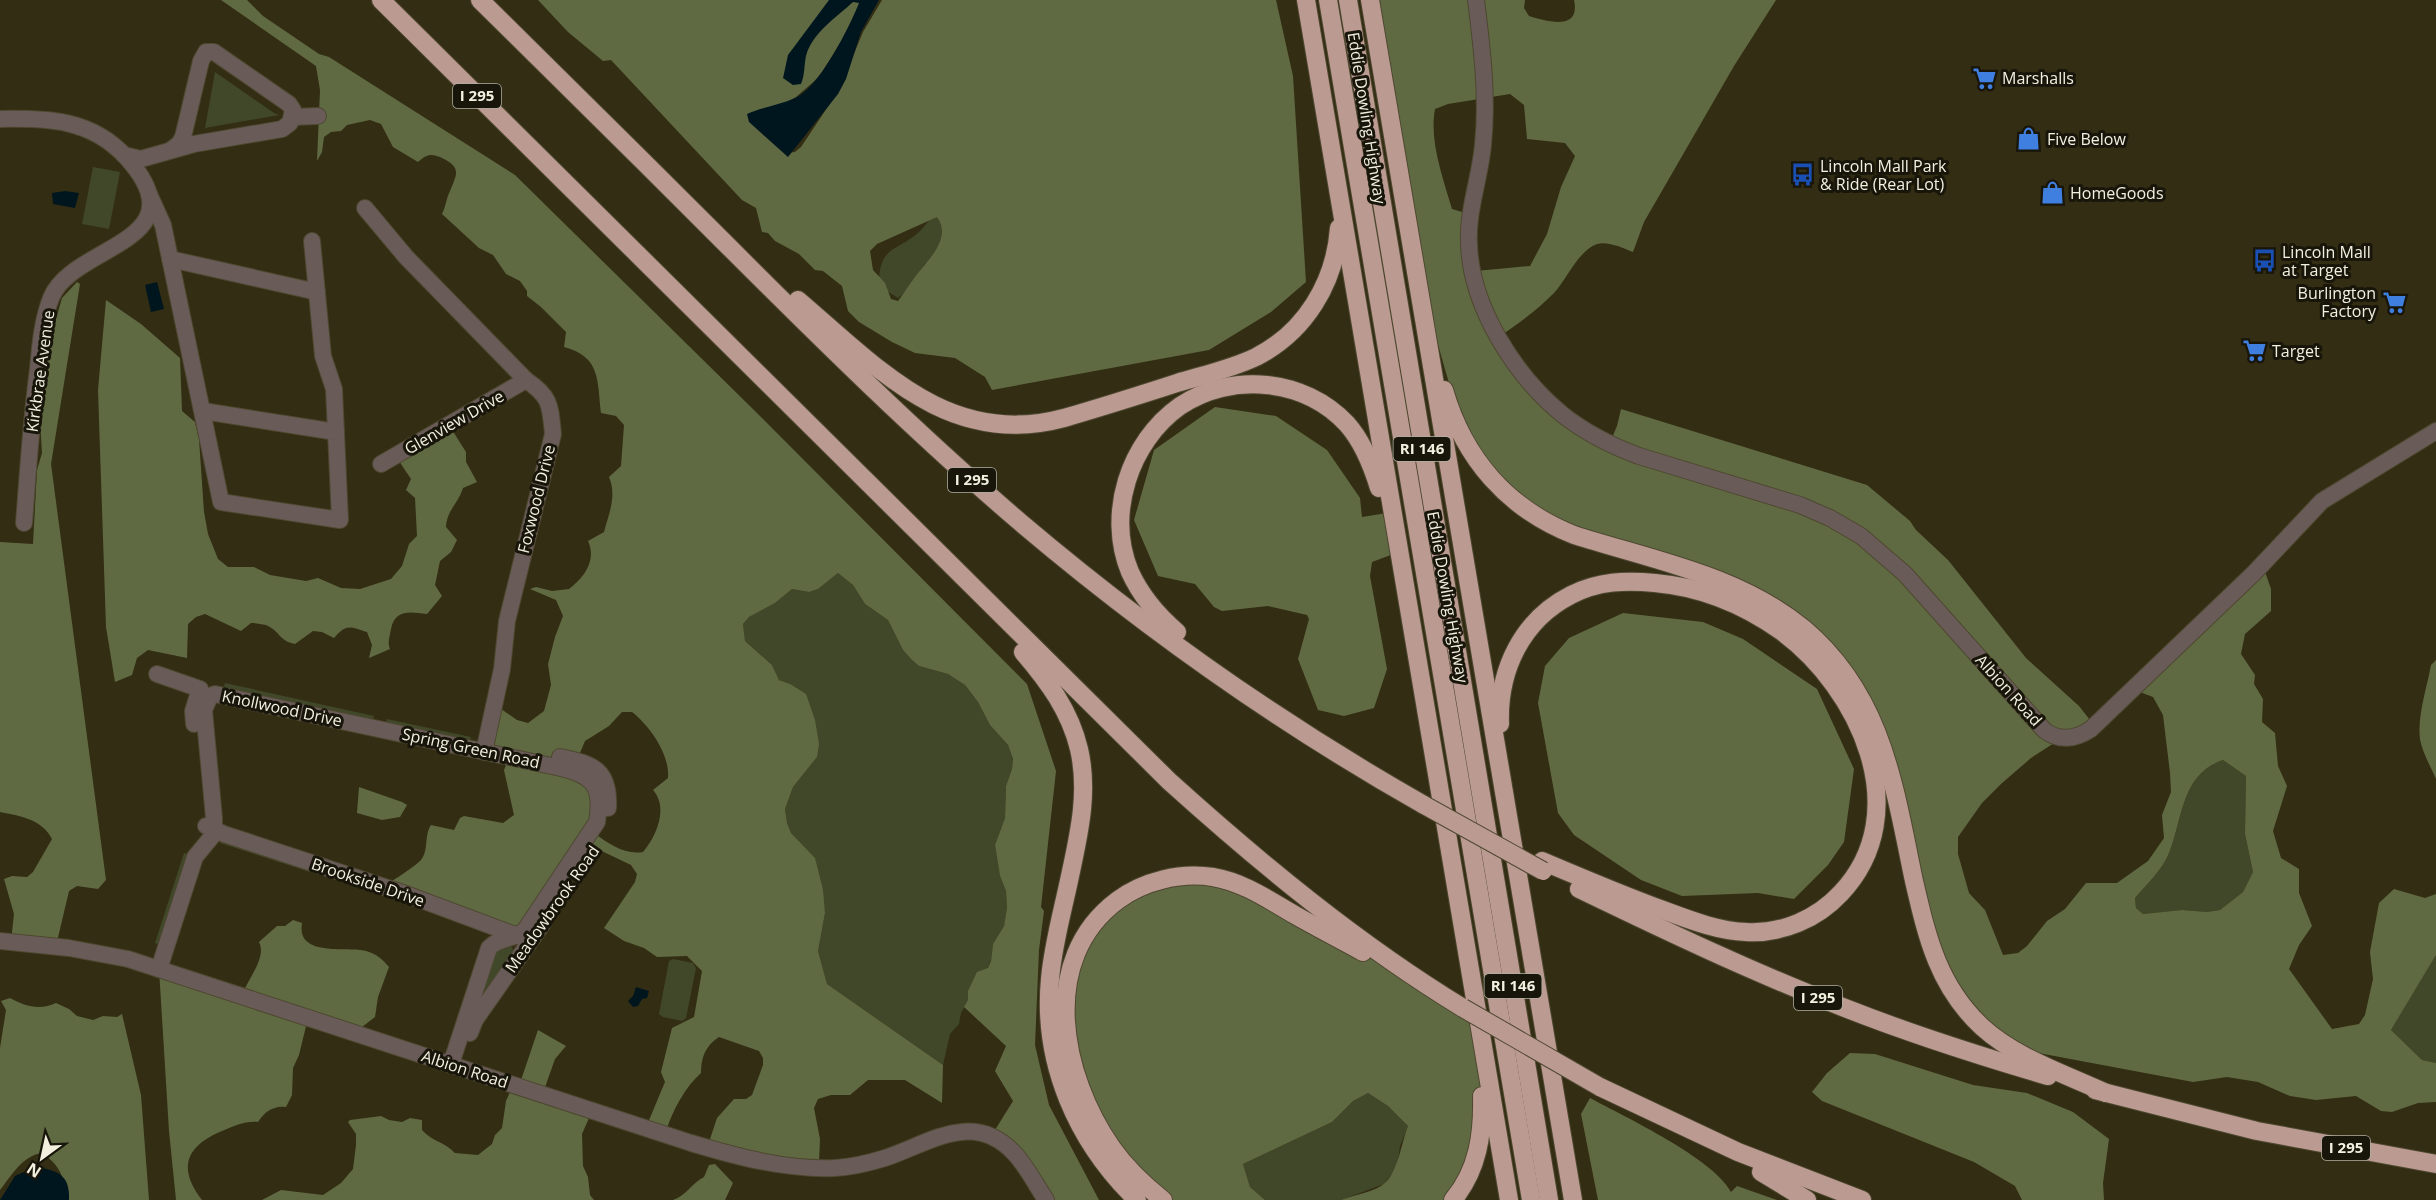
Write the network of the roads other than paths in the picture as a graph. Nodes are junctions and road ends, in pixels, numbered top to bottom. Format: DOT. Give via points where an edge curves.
graph roads {
  1 [pos="381,0"];
  2 [pos="480,0"];
  3 [pos="496,0"];
  4 [pos="1306,0"];
  5 [pos="1328,0"];
  6 [pos="1348,0"];
  7 [pos="1370,0"];
  8 [pos="1476,0"];
  9 [pos="579,98"];
  10 [pos="318,116"];
  11 [pos="292,117"];
  12 [pos="0,119"];
  13 [pos="171,150"];
  14 [pos="124,155"];
  15 [pos="1336,182"];
  16 [pos="149,194"];
  17 [pos="365,208"];
  18 [pos="701,219"];
  19 [pos="312,241"];
  20 [pos="170,259"];
  21 [pos="1414,264"];
  22 [pos="316,292"];
  23 [pos="526,380"];
  24 [pos="203,411"];
  25 [pos="2436,431"];
  26 [pos="336,432"];
  27 [pos="381,464"];
  28 [pos="24,523"];
  29 [pos="921,536"];
  30 [pos="1406,594"];
  31 [pos="157,674"];
  32 [pos="200,689"];
  33 [pos="1268,709"];
  34 [pos="381,723"];
  35 [pos="485,746"];
  36 [pos="1505,804"];
  37 [pos="209,832"];
  38 [pos="1542,866"];
  39 [pos="0,941"];
  40 [pos="519,942"];
  41 [pos="153,967"];
  42 [pos="1459,1006"];
  43 [pos="1480,1034"];
  44 [pos="455,1065"];
  45 [pos="1600,1087"];
  46 [pos="2106,1093"];
  47 [pos="2436,1164"];
  48 [pos="1046,1200"];
  49 [pos="1137,1200"];
  50 [pos="1163,1200"];
  51 [pos="1453,1200"];
  52 [pos="1509,1200"];
  53 [pos="1531,1200"];
  54 [pos="1549,1200"];
  55 [pos="1572,1200"];
  56 [pos="1807,1200"];
  57 [pos="1862,1200"];
  1 -- 29 [label="highway, I 295"];
  2 -- 9 [label="highway, I 295"];
  3 -- 9 [label="highway"];
  4 -- 15 [label="highway"];
  5 -- 53 [label="highway, Eddie Dowling Highway / RI 146"];
  6 -- 54 [label="highway, Eddie Dowling Highway / RI 146"];
  7 -- 21 [label="highway"];
  8 -- 25 [label="street, Albion Road" via="1485,107 1481,163 1469,230 1470,256 1475,281 1494,328 1526,375 1563,415 1603,440 1639,456 1800,505 1861,536 1911,581 2044,730 2054,736 2065,738 2085,733 2097,724 2244,583 2322,501"];
  9 -- 18 [label="highway, I 295"];
  10 -- 11 [label="street"];
  11 -- 13 [label="street" via="282,129"];
  11 -- 13 [label="street" via="289,104 214,52 206,52 183,137"];
  12 -- 14 [label="street" via="63,121 84,126"];
  13 -- 14 [label="street" via="141,159"];
  14 -- 16 [label="street"];
  15 -- 18 [label="highway" via="1339,226 1331,268 1316,303 1289,334 1261,354 1236,365 1064,418 1024,426 981,423 927,402 852,346"];
  15 -- 30 [label="highway"];
  16 -- 20 [label="street" via="163,225"];
  16 -- 28 [label="street, Kirkbrae Avenue" via="150,206 136,232 72,272 52,296 42,335"];
  17 -- 23 [label="street, Foxwood Drive" via="406,257"];
  18 -- 33 [label="highway, I 295" via="879,395 993,499 1119,601"];
  19 -- 22 [label="street"];
  20 -- 22 [label="street"];
  20 -- 24 [label="street"];
  21 -- 36 [label="highway"];
  21 -- 46 [label="highway" via="1450,410 1484,471 1515,502 1553,526 1740,589 1782,612 1816,640 1856,688 1881,740 1926,932 1948,985 1971,1015 1999,1040"];
  22 -- 26 [label="street" via="322,356 334,389"];
  23 -- 27 [label="street, Glenview Drive"];
  23 -- 35 [label="street, Foxwood Drive" via="542,391 550,410 553,434 507,621 502,669"];
  24 -- 26 [label="street"];
  24 -- 26 [label="street" via="221,502 340,520"];
  29 -- 42 [label="highway, I 295" via="1205,813 1326,913"];
  29 -- 49 [label="highway" via="1038,669 1076,736 1082,767 1082,810 1052,964 1052,1041 1062,1085 1081,1129 1100,1160"];
  30 -- 33 [label="highway" via="1371,464 1354,433 1328,408 1297,391 1251,384 1209,392 1171,414 1144,443 1127,480 1120,519 1128,565 1141,593 1157,613"];
  30 -- 43 [label="highway"];
  31 -- 32 [label="street"];
  32 -- 34 [label="street, Spring Green Road" via="213,682 225,683"];
  32 -- 37 [label="street, Knollwood Drive" via="193,711"];
  33 -- 38 [label="highway, I 295, bridge" via="1424,806"];
  34 -- 35 [label="street, Spring Green Road"];
  34 -- 37 [label="street, Knollwood Drive" via="222,694 210,696 204,710"];
  35 -- 40 [label="street, Meadowbrook Road" via="574,765 594,782 599,800 597,822"];
  36 -- 38 [label="highway" via="1500,709 1511,658 1523,636 1547,610 1575,592 1606,583 1647,582 1689,588 1739,606 1767,622 1804,651 1833,685 1855,721 1871,759 1878,809 1874,836 1864,862 1850,884 1827,906 1789,927 1747,932 1704,924"];
  36 -- 55 [label="highway"];
  37 -- 40 [label="street, Brookside Drive" via="220,843"];
  37 -- 41 [label="street" via="184,853"];
  38 -- 46 [label="highway, I 295" via="1721,956 1847,1009 1975,1054"];
  39 -- 41 [label="street, Albion Road" via="69,948"];
  40 -- 44 [label="street, Meadowbrook Road" via="475,1020"];
  40 -- 44 [label="street, Meadowbrook Road" via="495,941 489,948"];
  41 -- 44 [label="street, Albion Road"];
  42 -- 45 [label="highway, I 295, bridge"];
  42 -- 50 [label="highway" via="1237,884 1212,877 1178,877 1156,881 1124,896 1095,921 1074,957 1066,995 1068,1039 1083,1093 1104,1136 1135,1176"];
  43 -- 51 [label="highway" via="1480,1142 1472,1169"];
  43 -- 52 [label="highway"];
  44 -- 48 [label="street, Albion Road" via="691,1143 776,1165 836,1168 884,1158 951,1132 984,1133 1017,1155"];
  45 -- 56 [label="highway" via="1744,1162"];
  45 -- 57 [label="highway, I 295" via="1738,1152"];
  46 -- 47 [label="highway, I 295" via="2266,1133"];
}
